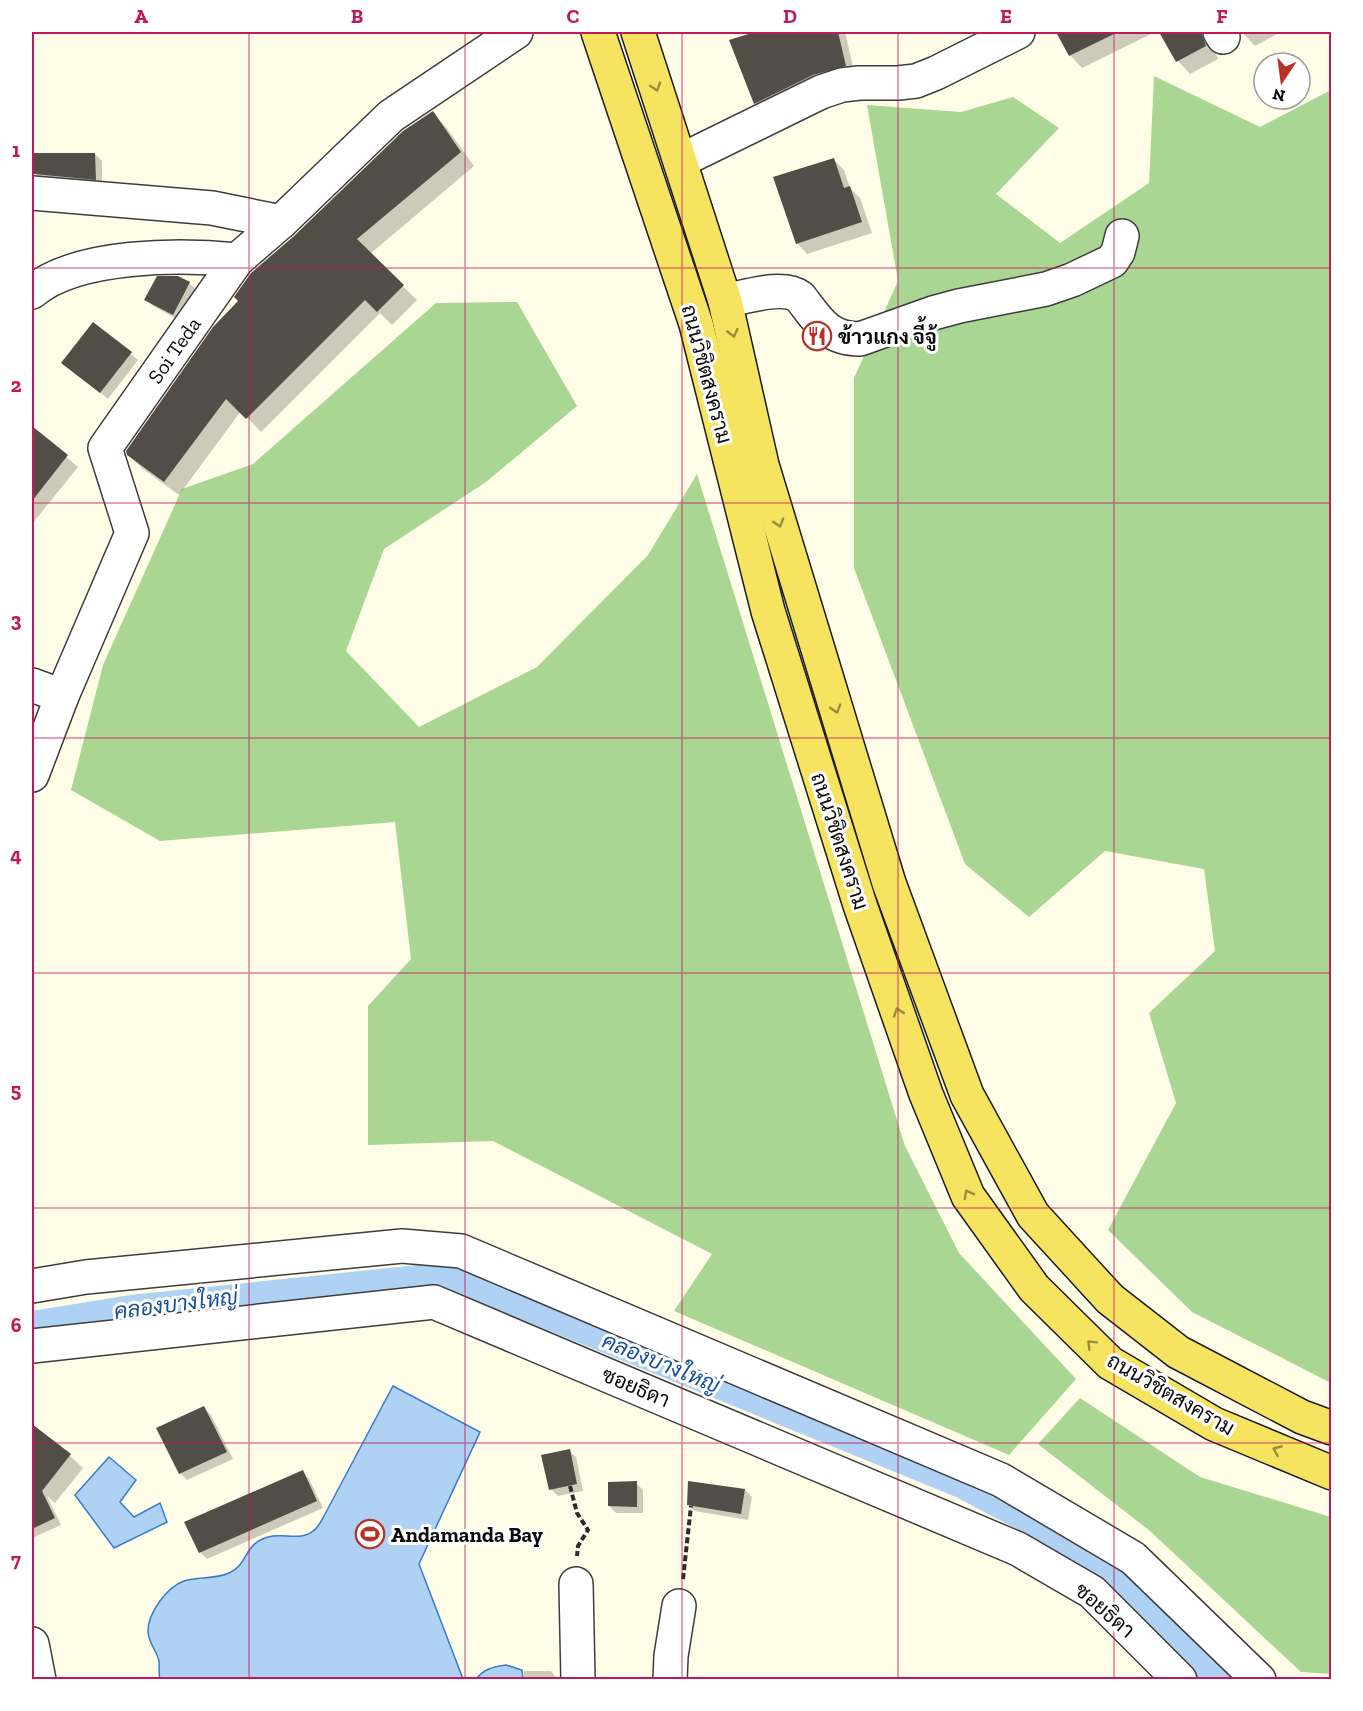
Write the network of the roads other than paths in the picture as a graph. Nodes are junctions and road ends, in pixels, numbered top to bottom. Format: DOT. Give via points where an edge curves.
graph roads {
  1 [pos="516,32"];
  2 [pos="598,32"];
  3 [pos="638,32"];
  4 [pos="1018,32"];
  5 [pos="680,161"];
  6 [pos="32,194"];
  7 [pos="281,222"];
  8 [pos="1122,236"];
  9 [pos="237,260"];
  10 [pos="32,292"];
  11 [pos="725,301"];
  12 [pos="32,685"];
  13 [pos="62,696"];
  14 [pos="32,775"];
  15 [pos="32,1286"];
  16 [pos="32,1346"];
  17 [pos="1332,1428"];
  18 [pos="1332,1473"];
  19 [pos="576,1584"];
  20 [pos="679,1606"];
  21 [pos="32,1644"];
  22 [pos="39,1680"];
  23 [pos="578,1680"];
  24 [pos="670,1680"];
  25 [pos="1180,1680"];
  26 [pos="1259,1680"];
  1 -- 7 [label="street, Soi Teda" via="391,116"];
  18 -- 2 [label="main road, ถนนวิชิตสงคราม, one-way" via="1214,1424 1110,1363 1034,1288 968,1196 926,1094 857,893 768,611 696,324"];
  3 -- 5 [label="main road, ถนนวิชิตสงคราม, one-way"];
  4 -- 5 [label="street" via="915,81 859,83 821,92"];
  5 -- 11 [label="main road, ถนนวิชิตสงคราม"];
  6 -- 7 [label="street" via="212,208"];
  7 -- 9 [label="street, Soi Teda"];
  8 -- 11 [label="street" via="1112,261 1072,280 933,313 860,339 832,334 793,292 774,291"];
  9 -- 10 [label="street" via="192,257 124,261 76,270"];
  9 -- 13 [label="street, Soi Teda" via="105,447 132,533"];
  11 -- 17 [label="main road, ถนนวิชิตสงคราม, one-way" via="762,465 803,603 890,883 967,1095 1034,1215 1110,1299 1178,1352 1302,1418"];
  12 -- 13 [label="street"];
  13 -- 14 [label="street, Soi Teda"];
  15 -- 26 [label="street" via="86,1277 402,1246 461,1251 1000,1480 1133,1558"];
  16 -- 25 [label="street, ซอยธิดา" via="434,1302 1018,1549 1092,1592"];
  19 -- 23 [label="street"];
  20 -- 24 [label="street"];
  21 -- 22 [label="street"];
}
